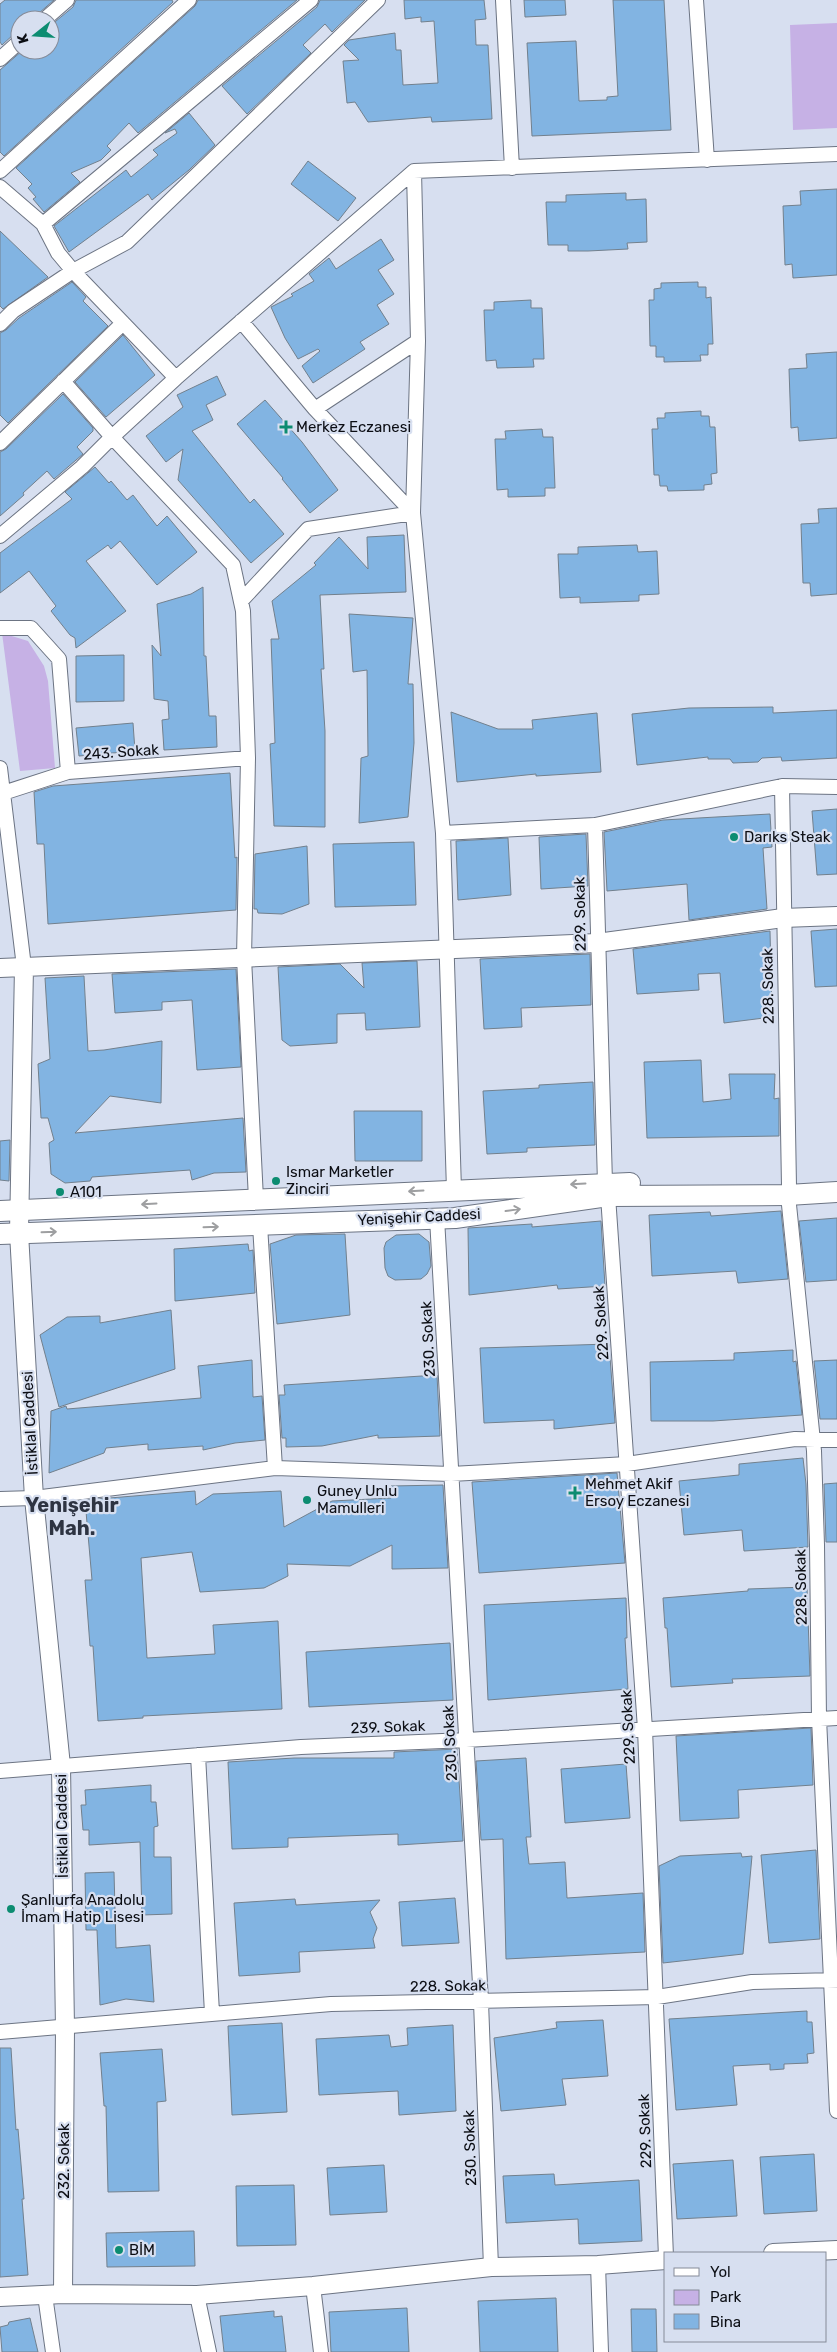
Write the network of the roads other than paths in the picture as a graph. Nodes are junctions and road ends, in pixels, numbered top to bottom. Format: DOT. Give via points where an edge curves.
graph roads {
  1 [pos="67,0"];
  2 [pos="189,0"];
  3 [pos="311,0"];
  4 [pos="378,0"];
  5 [pos="503,0"];
  6 [pos="696,0"];
  7 [pos="56,10"];
  8 [pos="10,50"];
  9 [pos="0,59"];
  10 [pos="837,154"];
  11 [pos="708,160"];
  12 [pos="512,168"];
  13 [pos="0,171"];
  14 [pos="414,171"];
  15 [pos="0,187"];
  16 [pos="43,224"];
  17 [pos="74,271"];
  18 [pos="241,321"];
  19 [pos="123,323"];
  20 [pos="0,324"];
  21 [pos="418,341"];
  22 [pos="176,378"];
  23 [pos="63,381"];
  24 [pos="315,410"];
  25 [pos="112,437"];
  26 [pos="0,443"];
  27 [pos="413,512"];
  28 [pos="0,536"];
  29 [pos="241,601"];
  30 [pos="0,628"];
  31 [pos="248,758"];
  32 [pos="0,768"];
  33 [pos="68,772"];
  34 [pos="782,786"];
  35 [pos="837,787"];
  36 [pos="2,794"];
  37 [pos="594,825"];
  38 [pos="443,833"];
  39 [pos="837,916"];
  40 [pos="783,918"];
  41 [pos="597,943"];
  42 [pos="445,949"];
  43 [pos="244,958"];
  44 [pos="24,967"];
  45 [pos="0,968"];
  46 [pos="837,1183"];
  47 [pos="454,1190"];
  48 [pos="606,1190"];
  49 [pos="788,1190"];
  50 [pos="837,1192"];
  51 [pos="256,1199"];
  52 [pos="21,1210"];
  53 [pos="0,1211"];
  54 [pos="437,1218"];
  55 [pos="260,1225"];
  56 [pos="10,1234"];
  57 [pos="812,1440"];
  58 [pos="837,1440"];
  59 [pos="627,1464"];
  60 [pos="275,1468"];
  61 [pos="451,1474"];
  62 [pos="34,1498"];
  63 [pos="0,1499"];
  64 [pos="819,1718"];
  65 [pos="837,1718"];
  66 [pos="645,1729"];
  67 [pos="466,1740"];
  68 [pos="198,1755"];
  69 [pos="61,1766"];
  70 [pos="0,1771"];
  71 [pos="834,1980"];
  72 [pos="657,1997"];
  73 [pos="480,2002"];
  74 [pos="212,2013"];
  75 [pos="65,2028"];
  76 [pos="0,2032"];
  77 [pos="837,2111"];
  78 [pos="837,2250"];
  79 [pos="666,2252"];
  80 [pos="794,2252"];
  81 [pos="664,2258"];
  82 [pos="598,2265"];
  83 [pos="491,2267"];
  84 [pos="312,2286"];
  85 [pos="63,2294"];
  86 [pos="45,2295"];
  87 [pos="198,2295"];
  88 [pos="0,2297"];
  89 [pos="53,2352"];
  90 [pos="209,2352"];
  91 [pos="321,2352"];
  92 [pos="601,2352"];
  1 -- 7 [label="street"];
  2 -- 13 [label="street"];
  3 -- 16 [label="street"];
  4 -- 17 [label="street" via="127,242"];
  5 -- 12 [label="street"];
  6 -- 11 [label="street"];
  8 -- 9 [label="street"];
  10 -- 11 [label="street"];
  11 -- 12 [label="street"];
  12 -- 14 [label="street"];
  14 -- 18 [label="street"];
  14 -- 21 [label="street"];
  15 -- 16 [label="street"];
  16 -- 17 [label="street" via="58,253"];
  17 -- 19 [label="street"];
  17 -- 20 [label="street" via="13,311"];
  18 -- 22 [label="street"];
  18 -- 24 [label="street"];
  19 -- 22 [label="street"];
  19 -- 23 [label="street"];
  21 -- 24 [label="street"];
  21 -- 27 [label="street"];
  22 -- 25 [label="street"];
  23 -- 25 [label="street"];
  23 -- 26 [label="street"];
  24 -- 27 [label="street"];
  25 -- 28 [label="street" via="82,467"];
  25 -- 29 [label="street" via="233,565"];
  27 -- 29 [label="street" via="308,529"];
  27 -- 38 [label="street"];
  29 -- 31 [label="street"];
  30 -- 33 [label="street" via="30,628 60,659"];
  31 -- 33 [label="street, 243. Sokak"];
  31 -- 43 [label="street"];
  32 -- 36 [label="street"];
  33 -- 36 [label="street, 243. Sokak"];
  34 -- 35 [label="street"];
  34 -- 37 [label="street"];
  34 -- 40 [label="street, 228. Sokak"];
  36 -- 44 [label="street"];
  37 -- 38 [label="street"];
  37 -- 41 [label="street, 229. Sokak"];
  38 -- 42 [label="street"];
  39 -- 40 [label="street"];
  40 -- 41 [label="street"];
  40 -- 49 [label="street, 228. Sokak"];
  41 -- 42 [label="street"];
  41 -- 48 [label="street, 229. Sokak"];
  42 -- 43 [label="street"];
  42 -- 47 [label="street"];
  43 -- 44 [label="street"];
  43 -- 51 [label="street"];
  44 -- 45 [label="street"];
  44 -- 52 [label="street, İstiklal Caddesi"];
  46 -- 49 [label="main road, Yenişehir Caddesi"];
  48 -- 47 [label="main road, Yenişehir Caddesi, one-way"];
  47 -- 51 [label="main road, Yenişehir Caddesi, one-way"];
  48 -- 49 [label="main road, Yenişehir Caddesi"];
  54 -- 48 [label="main road, Yenişehir Caddesi, one-way" via="455,1218"];
  48 -- 59 [label="street, 229. Sokak"];
  49 -- 50 [label="main road, Yenişehir Caddesi"];
  49 -- 57 [label="street, 228. Sokak"];
  51 -- 52 [label="main road, Yenişehir Caddesi, one-way"];
  52 -- 53 [label="main road, Yenişehir Caddesi"];
  52 -- 56 [label="street, İstiklal Caddesi"];
  54 -- 55 [label="main road, Yenişehir Caddesi"];
  54 -- 61 [label="street, 230. Sokak"];
  56 -- 55 [label="main road, Yenişehir Caddesi, one-way"];
  55 -- 60 [label="street"];
  56 -- 62 [label="street, İstiklal Caddesi"];
  57 -- 58 [label="street"];
  57 -- 59 [label="street" via="795,1439"];
  57 -- 64 [label="street, 228. Sokak"];
  59 -- 61 [label="street"];
  59 -- 66 [label="street, 229. Sokak"];
  60 -- 61 [label="street"];
  60 -- 62 [label="street"];
  61 -- 67 [label="street, 230. Sokak"];
  62 -- 63 [label="street"];
  62 -- 69 [label="street, İstiklal Caddesi"];
  64 -- 65 [label="street, 239. Sokak"];
  64 -- 66 [label="street, 239. Sokak"];
  64 -- 71 [label="street, 228. Sokak"];
  66 -- 67 [label="street, 239. Sokak"];
  66 -- 72 [label="street, 229. Sokak"];
  67 -- 68 [label="street, 239. Sokak"];
  67 -- 73 [label="street, 230. Sokak"];
  68 -- 69 [label="street, 239. Sokak"];
  68 -- 74 [label="street"];
  69 -- 70 [label="street, 239. Sokak"];
  69 -- 75 [label="street, İstiklal Caddesi"];
  71 -- 72 [label="street, 228. Sokak" via="752,1982"];
  71 -- 77 [label="street, 228. Sokak"];
  72 -- 73 [label="street, 228. Sokak"];
  72 -- 79 [label="street, 229. Sokak"];
  73 -- 74 [label="street, 228. Sokak" via="331,2004"];
  73 -- 83 [label="street, 230. Sokak"];
  74 -- 75 [label="street, 228. Sokak"];
  75 -- 76 [label="street, 228. Sokak"];
  75 -- 85 [label="street, 232. Sokak"];
  78 -- 80 [label="street"];
  81 -- 82 [label="street"];
  82 -- 83 [label="street"];
  82 -- 92 [label="street"];
  83 -- 84 [label="street"];
  84 -- 87 [label="street"];
  84 -- 91 [label="street"];
  85 -- 86 [label="street"];
  85 -- 87 [label="street"];
  86 -- 88 [label="street"];
  86 -- 89 [label="street"];
  87 -- 90 [label="street"];
}
